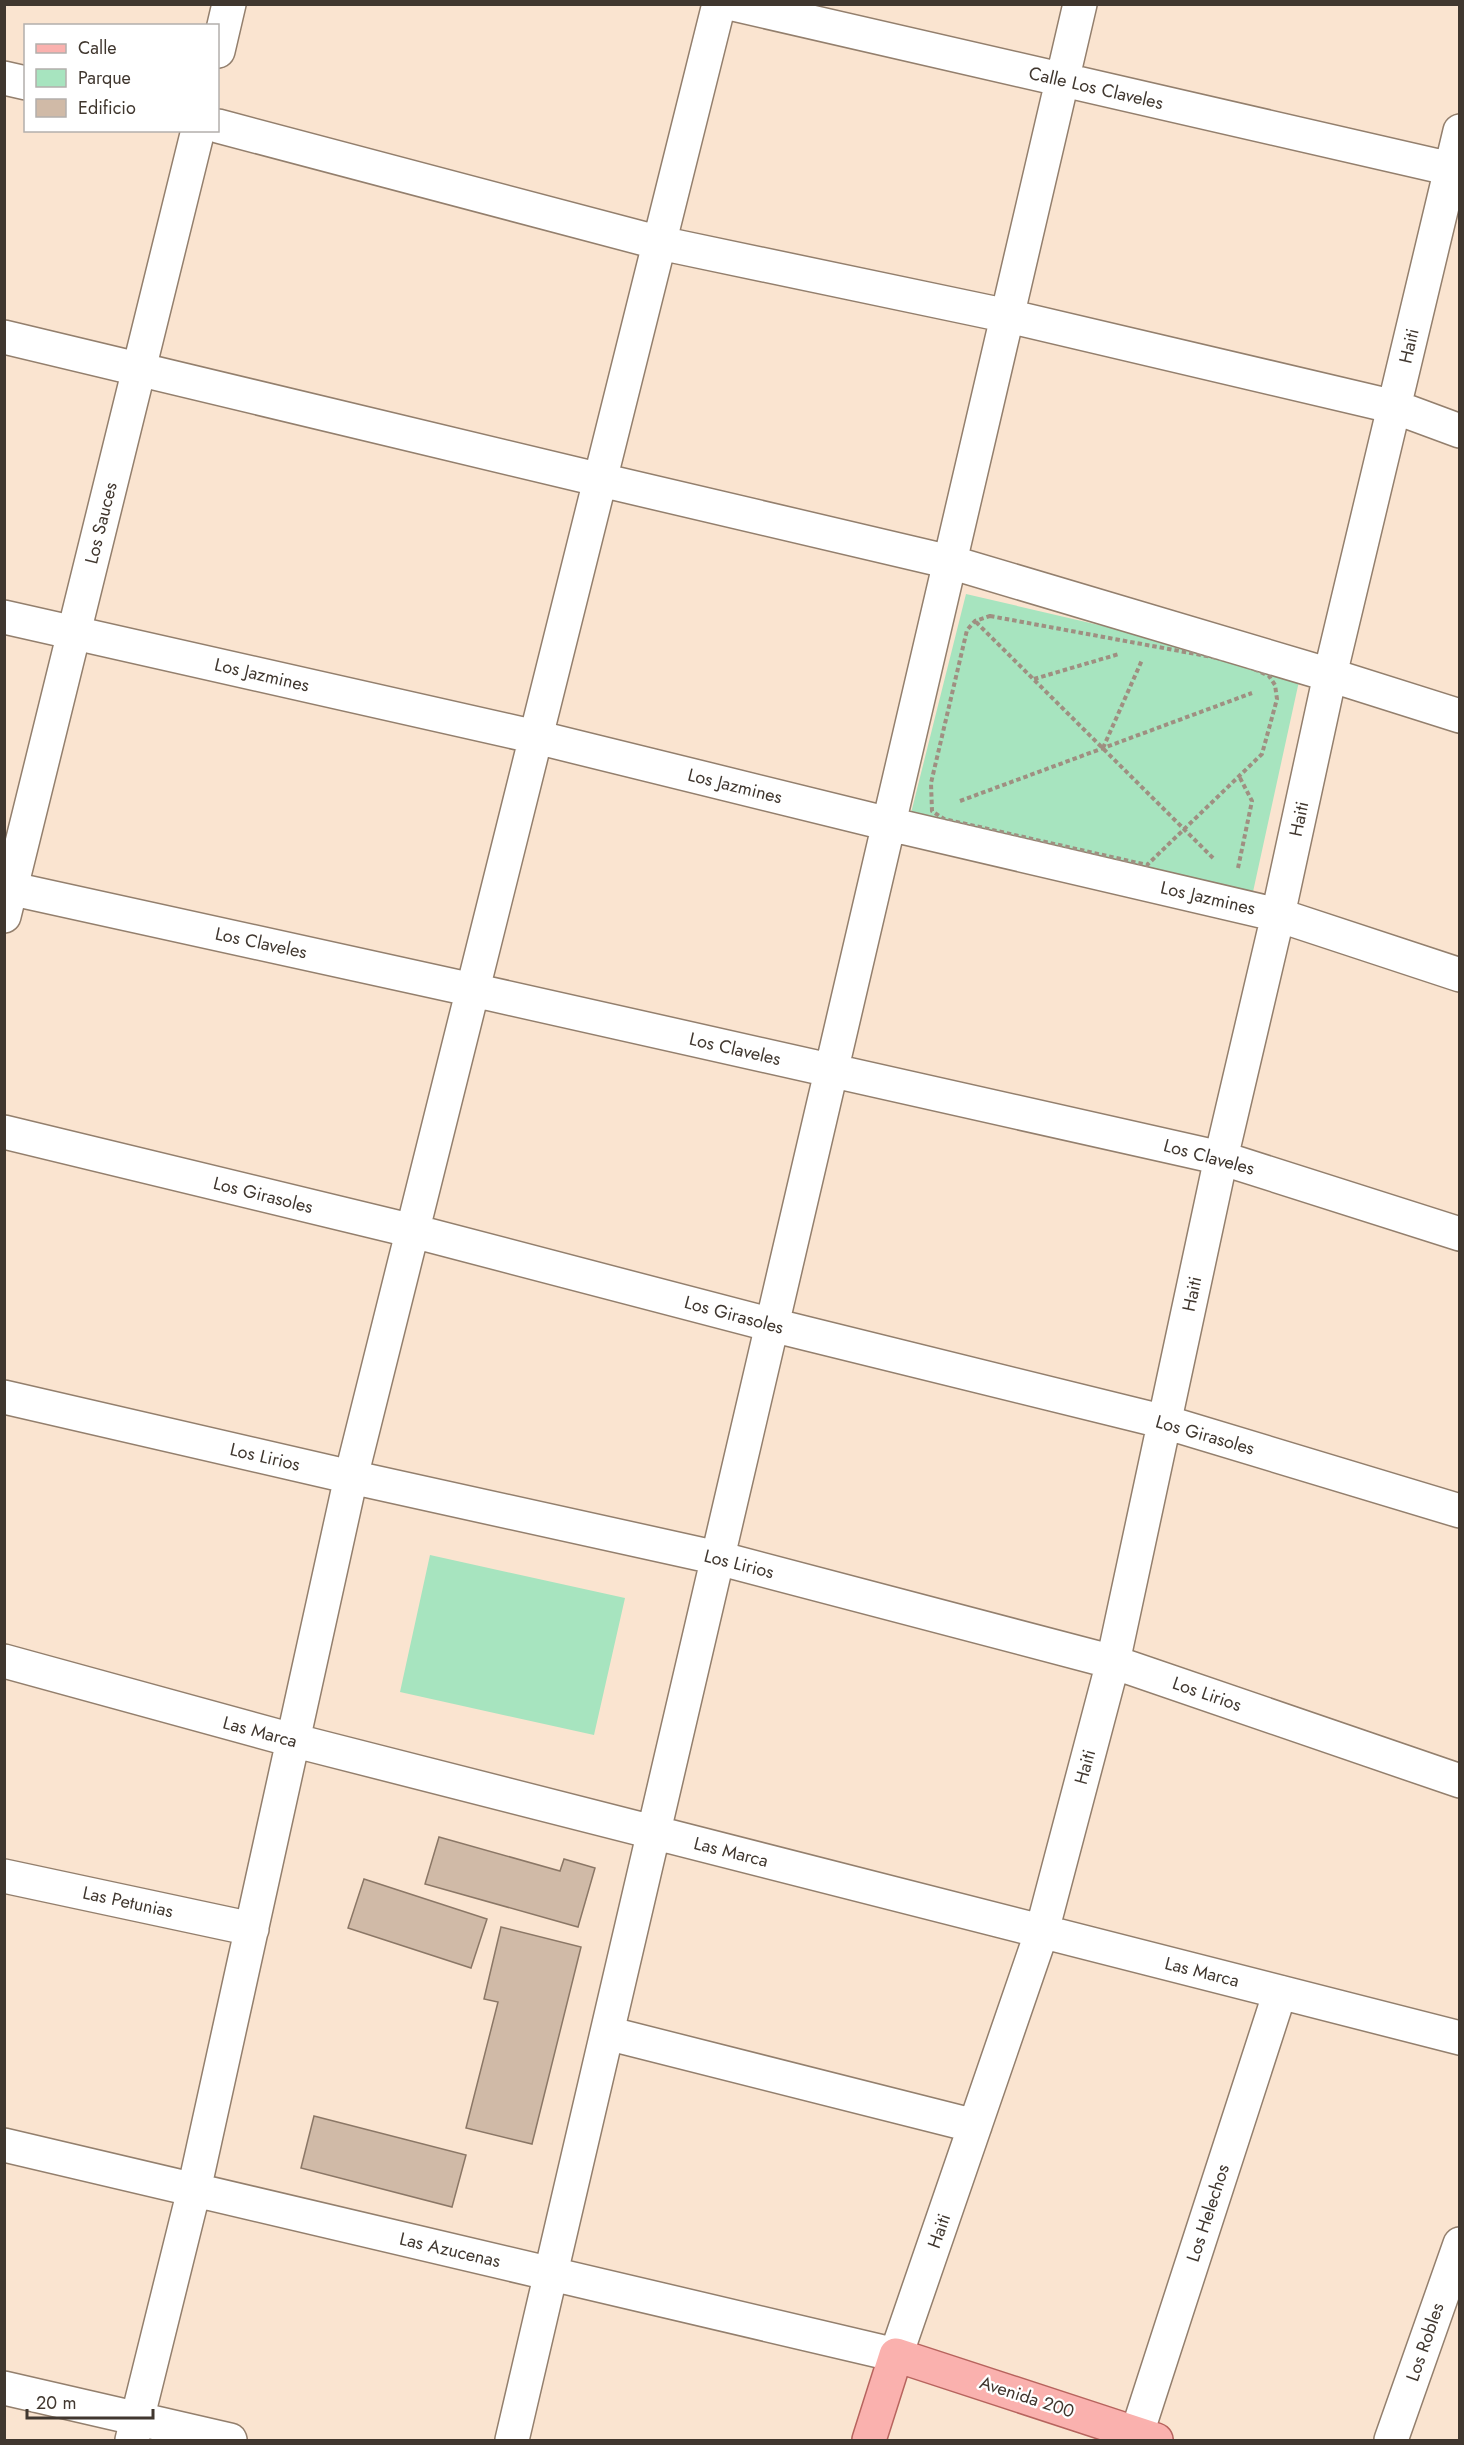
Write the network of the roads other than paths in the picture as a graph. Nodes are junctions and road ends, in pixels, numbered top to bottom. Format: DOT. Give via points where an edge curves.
graph roads {
  1 [pos="229,4"];
  2 [pos="719,4"];
  3 [pos="733,4"];
  4 [pos="1080,4"];
  5 [pos="219,47"];
  6 [pos="4,78"];
  7 [pos="1063,80"];
  8 [pos="24,82"];
  9 [pos="219,126"];
  10 [pos="1460,131"];
  11 [pos="198,132"];
  12 [pos="1455,170"];
  13 [pos="660,243"];
  14 [pos="1008,316"];
  15 [pos="4,337"];
  16 [pos="139,368"];
  17 [pos="1395,407"];
  18 [pos="1460,431"];
  19 [pos="601,480"];
  20 [pos="950,562"];
  21 [pos="4,617"];
  22 [pos="74,633"];
  23 [pos="1330,675"];
  24 [pos="1460,716"];
  25 [pos="536,737"];
  26 [pos="889,824"];
  27 [pos="7,898"];
  28 [pos="1278,915"];
  29 [pos="1460,975"];
  30 [pos="473,990"];
  31 [pos="832,1070"];
  32 [pos="4,1132"];
  33 [pos="1221,1158"];
  34 [pos="413,1231"];
  35 [pos="1460,1234"];
  36 [pos="772,1325"];
  37 [pos="4,1396"];
  38 [pos="1165,1422"];
  39 [pos="351,1477"];
  40 [pos="1460,1512"];
  41 [pos="718,1558"];
  42 [pos="4,1661"];
  43 [pos="1113,1662"];
  44 [pos="292,1740"];
  45 [pos="1460,1781"];
  46 [pos="654,1832"];
  47 [pos="4,1876"];
  48 [pos="252,1929"];
  49 [pos="1041,1931"];
  50 [pos="1280,1992"];
  51 [pos="607,2033"];
  52 [pos="1460,2038"];
  53 [pos="975,2126"];
  54 [pos="4,2145"];
  55 [pos="194,2190"];
  56 [pos="1460,2244"];
  57 [pos="551,2274"];
  58 [pos="1453,2286"];
  59 [pos="896,2355"];
  60 [pos="4,2388"];
  61 [pos="134,2430"];
  62 [pos="1147,2437"];
  63 [pos="230,2440"];
  64 [pos="512,2440"];
  65 [pos="868,2440"];
  66 [pos="1391,2440"];
  1 -- 5 [label="street"];
  2 -- 13 [label="street"];
  3 -- 7 [label="street, Calle Los Claveles"];
  4 -- 7 [label="street"];
  6 -- 8 [label="street"];
  7 -- 12 [label="street, Calle Los Claveles"];
  7 -- 14 [label="street"];
  9 -- 13 [label="street"];
  10 -- 12 [label="street, Haiti"];
  11 -- 16 [label="street, Los Sauces"];
  12 -- 17 [label="street, Haiti"];
  13 -- 14 [label="street"];
  13 -- 19 [label="street"];
  14 -- 17 [label="street"];
  14 -- 20 [label="street"];
  15 -- 16 [label="street"];
  16 -- 19 [label="street"];
  16 -- 22 [label="street, Los Sauces"];
  17 -- 18 [label="street"];
  17 -- 23 [label="street, Haiti"];
  19 -- 20 [label="street"];
  19 -- 25 [label="street"];
  20 -- 23 [label="street"];
  20 -- 26 [label="street"];
  21 -- 22 [label="street, Los Jazmines"];
  22 -- 25 [label="street, Los Jazmines"];
  22 -- 27 [label="street, Los Sauces"];
  23 -- 24 [label="street"];
  23 -- 28 [label="street, Haiti"];
  25 -- 26 [label="street, Los Jazmines"];
  25 -- 30 [label="street"];
  26 -- 28 [label="street, Los Jazmines"];
  26 -- 31 [label="street"];
  27 -- 30 [label="street, Los Claveles"];
  28 -- 29 [label="street, Los Jazmines"];
  28 -- 33 [label="street, Haiti"];
  30 -- 31 [label="street, Los Claveles"];
  30 -- 34 [label="street"];
  31 -- 33 [label="street, Los Claveles"];
  31 -- 36 [label="street"];
  32 -- 34 [label="street, Los Girasoles"];
  33 -- 35 [label="street, Los Claveles"];
  33 -- 38 [label="street, Haiti"];
  34 -- 36 [label="street, Los Girasoles"];
  34 -- 39 [label="street"];
  36 -- 38 [label="street, Los Girasoles"];
  36 -- 41 [label="street"];
  37 -- 39 [label="street, Los Lirios"];
  38 -- 40 [label="street, Los Girasoles"];
  38 -- 43 [label="street, Haiti"];
  39 -- 41 [label="street, Los Lirios"];
  39 -- 44 [label="street"];
  41 -- 43 [label="street, Los Lirios"];
  41 -- 46 [label="street"];
  42 -- 44 [label="street, Las Marca"];
  43 -- 45 [label="street, Los Lirios"];
  43 -- 49 [label="street, Haiti"];
  44 -- 46 [label="street, Las Marca"];
  44 -- 48 [label="street"];
  46 -- 49 [label="street, Las Marca"];
  46 -- 51 [label="street"];
  47 -- 48 [label="street, Las Petunias"];
  48 -- 55 [label="street"];
  49 -- 50 [label="street, Las Marca"];
  49 -- 53 [label="street, Haiti"];
  50 -- 52 [label="street, Las Marca"];
  50 -- 62 [label="street, Los Helechos"];
  51 -- 53 [label="street"];
  51 -- 57 [label="street"];
  53 -- 59 [label="street, Haiti"];
  54 -- 55 [label="street, Las Azucenas"];
  55 -- 57 [label="street, Las Azucenas"];
  55 -- 61 [label="street"];
  56 -- 58 [label="street, Los Robles"];
  57 -- 59 [label="street, Las Azucenas"];
  57 -- 64 [label="street"];
  58 -- 66 [label="street, Los Robles"];
  59 -- 62 [label="main road, Avenida 200"];
  59 -- 65 [label="main road, Haiti"];
  60 -- 61 [label="street"];
  61 -- 63 [label="street"];
}
